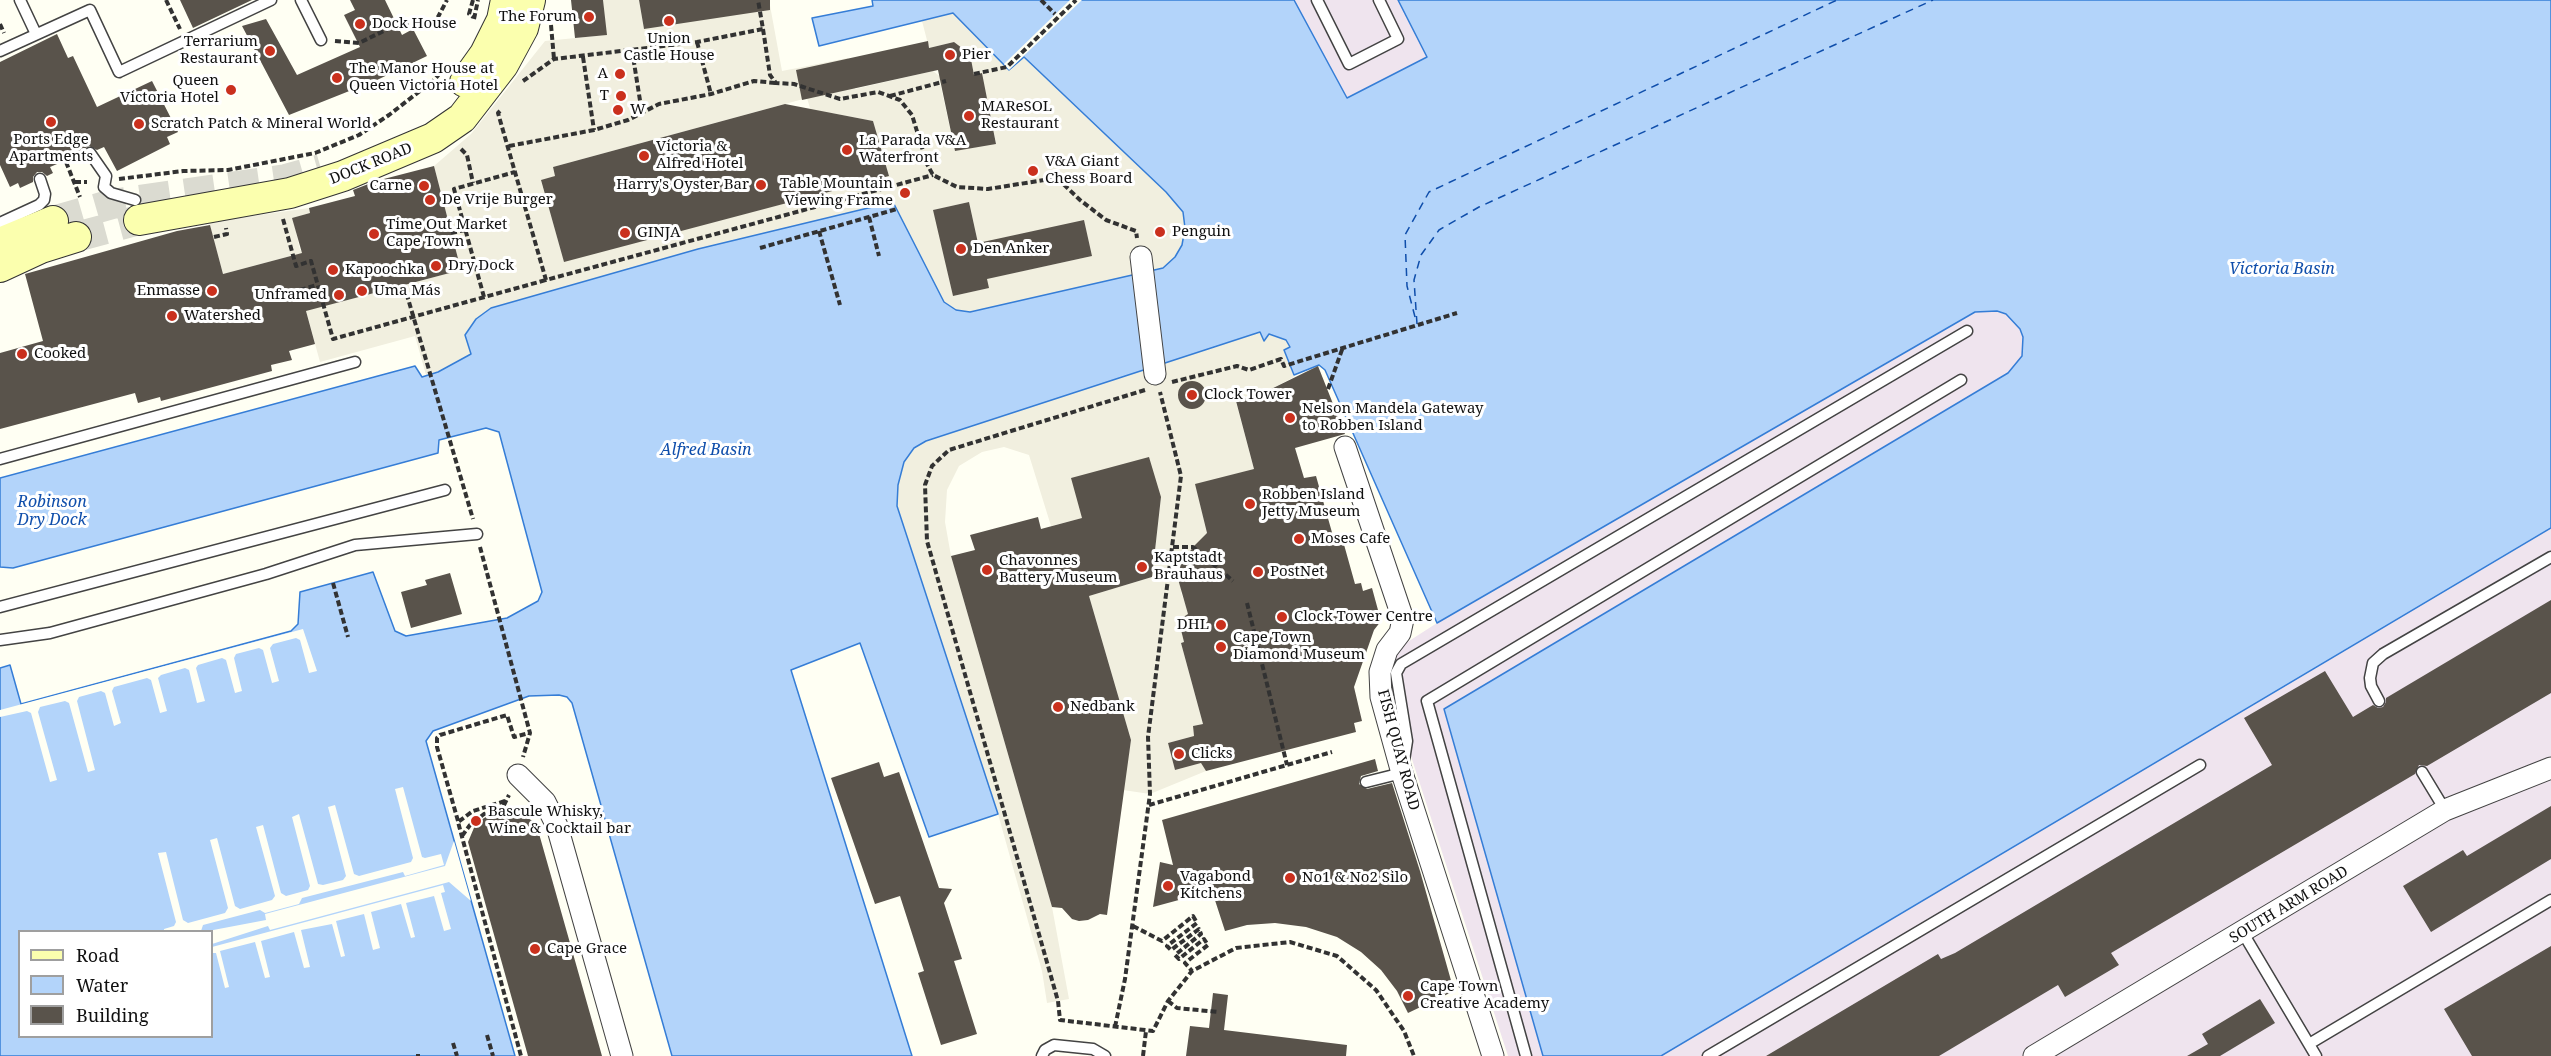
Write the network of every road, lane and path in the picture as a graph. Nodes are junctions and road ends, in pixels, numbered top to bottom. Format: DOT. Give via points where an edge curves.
graph roads {
  1 [pos="20,0"];
  2 [pos="166,0"];
  3 [pos="271,0"];
  4 [pos="301,0"];
  5 [pos="447,0"];
  6 [pos="473,0"];
  7 [pos="478,0"];
  8 [pos="506,0"];
  9 [pos="530,0"];
  10 [pos="758,0"];
  11 [pos="1041,0"];
  12 [pos="1076,0"];
  13 [pos="1317,0"];
  14 [pos="1379,0"];
  15 [pos="1055,14"];
  16 [pos="763,29"];
  17 [pos="36,34"];
  18 [pos="186,40"];
  19 [pos="321,40"];
  20 [pos="552,40"];
  21 [pos="697,42"];
  22 [pos="632,50"];
  23 [pos="0,51"];
  24 [pos="583,56"];
  25 [pos="554,59"];
  26 [pos="445,67"];
  27 [pos="974,74"];
  28 [pos="946,81"];
  29 [pos="776,83"];
  30 [pos="518,88"];
  31 [pos="711,94"];
  32 [pos="889,96"];
  33 [pos="505,105"];
  34 [pos="642,113"];
  35 [pos="594,130"];
  36 [pos="382,144"];
  37 [pos="458,145"];
  38 [pos="509,146"];
  39 [pos="90,153"];
  40 [pos="66,162"];
  41 [pos="515,172"];
  42 [pos="933,175"];
  43 [pos="40,179"];
  44 [pos="116,179"];
  45 [pos="75,182"];
  46 [pos="87,182"];
  47 [pos="473,183"];
  48 [pos="80,197"];
  49 [pos="897,209"];
  50 [pos="137,210"];
  51 [pos="282,216"];
  52 [pos="869,217"];
  53 [pos="0,223"];
  54 [pos="236,223"];
  55 [pos="465,230"];
  56 [pos="819,231"];
  57 [pos="451,233"];
  58 [pos="213,237"];
  59 [pos="0,243"];
  60 [pos="760,248"];
  61 [pos="879,256"];
  62 [pos="1141,257"];
  63 [pos="0,267"];
  64 [pos="546,280"];
  65 [pos="317,285"];
  66 [pos="404,285"];
  67 [pos="300,290"];
  68 [pos="484,297"];
  69 [pos="840,305"];
  70 [pos="1457,313"];
  71 [pos="413,317"];
  72 [pos="1967,331"];
  73 [pos="1343,347"];
  74 [pos="355,362"];
  75 [pos="1156,380"];
  76 [pos="1961,380"];
  77 [pos="1328,389"];
  78 [pos="448,438"];
  79 [pos="1345,447"];
  80 [pos="0,459"];
  81 [pos="445,490"];
  82 [pos="477,534"];
  83 [pos="1173,547"];
  84 [pos="2551,557"];
  85 [pos="1233,581"];
  86 [pos="333,583"];
  87 [pos="1247,603"];
  88 [pos="0,607"];
  89 [pos="498,617"];
  90 [pos="348,637"];
  91 [pos="0,640"];
  92 [pos="2379,701"];
  93 [pos="1332,752"];
  94 [pos="1287,765"];
  95 [pos="2200,765"];
  96 [pos="2551,768"];
  97 [pos="2422,772"];
  98 [pos="1402,773"];
  99 [pos="518,775"];
  100 [pos="1366,782"];
  101 [pos="506,801"];
  102 [pos="1149,805"];
  103 [pos="2445,810"];
  104 [pos="458,822"];
  105 [pos="462,836"];
  106 [pos="2551,900"];
  107 [pos="1133,926"];
  108 [pos="2243,933"];
  109 [pos="1192,971"];
  110 [pos="1168,1001"];
  111 [pos="1218,1012"];
  112 [pos="1115,1027"];
  113 [pos="1146,1030"];
  114 [pos="487,1035"];
  115 [pos="453,1043"];
  116 [pos="2309,1044"];
  117 [pos="457,1056"];
  118 [pos="493,1056"];
  119 [pos="521,1056"];
  120 [pos="622,1056"];
  121 [pos="1042,1056"];
  122 [pos="1105,1056"];
  123 [pos="1143,1056"];
  124 [pos="1414,1056"];
  125 [pos="1492,1056"];
  126 [pos="1526,1056"];
  127 [pos="1708,1056"];
  128 [pos="2034,1056"];
  129 [pos="2316,1056"];
  1 -- 17 [label="lane"];
  2 -- 18 [label="path"];
  3 -- 18 [label="lane"];
  4 -- 19 [label="lane"];
  5 -- 19 [label="path" via="438,17 423,25 396,25 359,43"];
  6 -- 7 [label="path" via="469,15 474,16"];
  8 -- 36 [label="street, DOCK ROAD" via="502,20 485,54 458,93 418,126"];
  9 -- 50 [label="street, DOCK ROAD" via="523,28 502,65 462,118 433,138 343,176 290,193"];
  10 -- 16 [label="path"];
  11 -- 15 [label="path"];
  12 -- 27 [label="path" via="1007,68"];
  13 -- 14 [label="lane" via="1349,64 1398,39"];
  16 -- 21 [label="path"];
  16 -- 29 [label="path" via="770,75"];
  17 -- 18 [label="lane" via="90,10 119,72"];
  17 -- 23 [label="lane"];
  20 -- 25 [label="path"];
  21 -- 22 [label="path"];
  21 -- 31 [label="path"];
  22 -- 24 [label="path"];
  22 -- 34 [label="path"];
  24 -- 25 [label="path"];
  24 -- 35 [label="path"];
  25 -- 30 [label="path"];
  26 -- 44 [label="path" via="434,81 359,135 315,153 228,171 183,171"];
  28 -- 32 [label="path"];
  29 -- 31 [label="path" via="754,81"];
  29 -- 32 [label="path" via="794,84 840,99 878,92"];
  31 -- 34 [label="path" via="659,104"];
  32 -- 42 [label="path" via="900,100 912,115"];
  33 -- 38 [label="path" via="498,113"];
  34 -- 35 [label="path"];
  35 -- 38 [label="path"];
  37 -- 47 [label="path" via="466,155"];
  38 -- 41 [label="path"];
  39 -- 50 [label="lane" via="106,176 104,187"];
  40 -- 45 [label="path"];
  41 -- 47 [label="path"];
  41 -- 64 [label="path"];
  42 -- 62 [label="path" via="957,187 988,189 1057,178 1106,220 1136,231"];
  42 -- 64 [label="path"];
  43 -- 53 [label="lane" via="44,200"];
  45 -- 46 [label="path"];
  45 -- 48 [label="path"];
  47 -- 55 [label="path" via="454,189"];
  49 -- 52 [label="path"];
  51 -- 65 [label="path" via="296,266 311,261"];
  52 -- 56 [label="path"];
  52 -- 61 [label="path"];
  54 -- 58 [label="path" via="225,225 227,234"];
  55 -- 57 [label="path"];
  55 -- 68 [label="path"];
  56 -- 60 [label="path"];
  56 -- 69 [label="path"];
  59 -- 63 [label="street" via="64,229 41,248"];
  62 -- 75 [label="street"];
  64 -- 68 [label="path"];
  65 -- 67 [label="path"];
  65 -- 71 [label="path" via="333,339"];
  66 -- 71 [label="path"];
  68 -- 71 [label="path"];
  70 -- 73 [label="path"];
  71 -- 78 [label="path"];
  72 -- 98 [label="lane" via="1401,664 1396,673 1407,741"];
  73 -- 75 [label="path" via="1284,366 1281,359 1249,370 1237,366"];
  73 -- 77 [label="path"];
  74 -- 80 [label="lane"];
  75 -- 83 [label="path" via="1181,476"];
  75 -- 112 [label="path" via="949,450 932,466 925,485 927,541 1058,1001 1060,1020"];
  76 -- 126 [label="lane" via="1426,701"];
  79 -- 98 [label="street, FISH QUAY ROAD" via="1403,619 1380,672 1381,697"];
  81 -- 88 [label="lane"];
  82 -- 91 [label="lane" via="355,545 266,574 50,633"];
  83 -- 85 [label="path" via="1193,547"];
  83 -- 102 [label="path" via="1148,736"];
  84 -- 92 [label="lane" via="2383,654 2373,663 2370,678"];
  86 -- 90 [label="path"];
  87 -- 94 [label="path"];
  89 -- 104 [label="path" via="530,733 514,737 507,715 437,738 436,747"];
  93 -- 94 [label="path"];
  94 -- 102 [label="path"];
  95 -- 127 [label="lane"];
  96 -- 103 [label="street, SOUTH ARM ROAD"];
  97 -- 103 [label="lane"];
  98 -- 100 [label="lane"];
  98 -- 125 [label="street, FISH QUAY ROAD"];
  99 -- 101 [label="path"];
  99 -- 120 [label="street" via="545,802 557,826"];
  101 -- 104 [label="path" via="473,811"];
  101 -- 105 [label="path" via="502,809 484,814"];
  102 -- 107 [label="path"];
  103 -- 108 [label="street, SOUTH ARM ROAD"];
  104 -- 105 [label="path"];
  105 -- 119 [label="path"];
  106 -- 116 [label="lane"];
  107 -- 109 [label="path" via="1162,941 1193,916 1197,923 1167,946 1171,950 1199,928 1202,934 1175,955 1179,959 1204,939 1208,945 1185,963"];
  107 -- 112 [label="path"];
  108 -- 116 [label="lane"];
  108 -- 128 [label="street, SOUTH ARM ROAD"];
  109 -- 110 [label="path"];
  109 -- 124 [label="path" via="1236,948 1290,942 1337,956 1376,990 1404,1031"];
  110 -- 111 [label="path" via="1177,1008"];
  110 -- 113 [label="path" via="1153,1031"];
  112 -- 113 [label="path"];
  113 -- 123 [label="path"];
  114 -- 118 [label="path"];
  115 -- 117 [label="path"];
  116 -- 129 [label="lane"];
  121 -- 122 [label="lane" via="1054,1045 1093,1049"];
}
